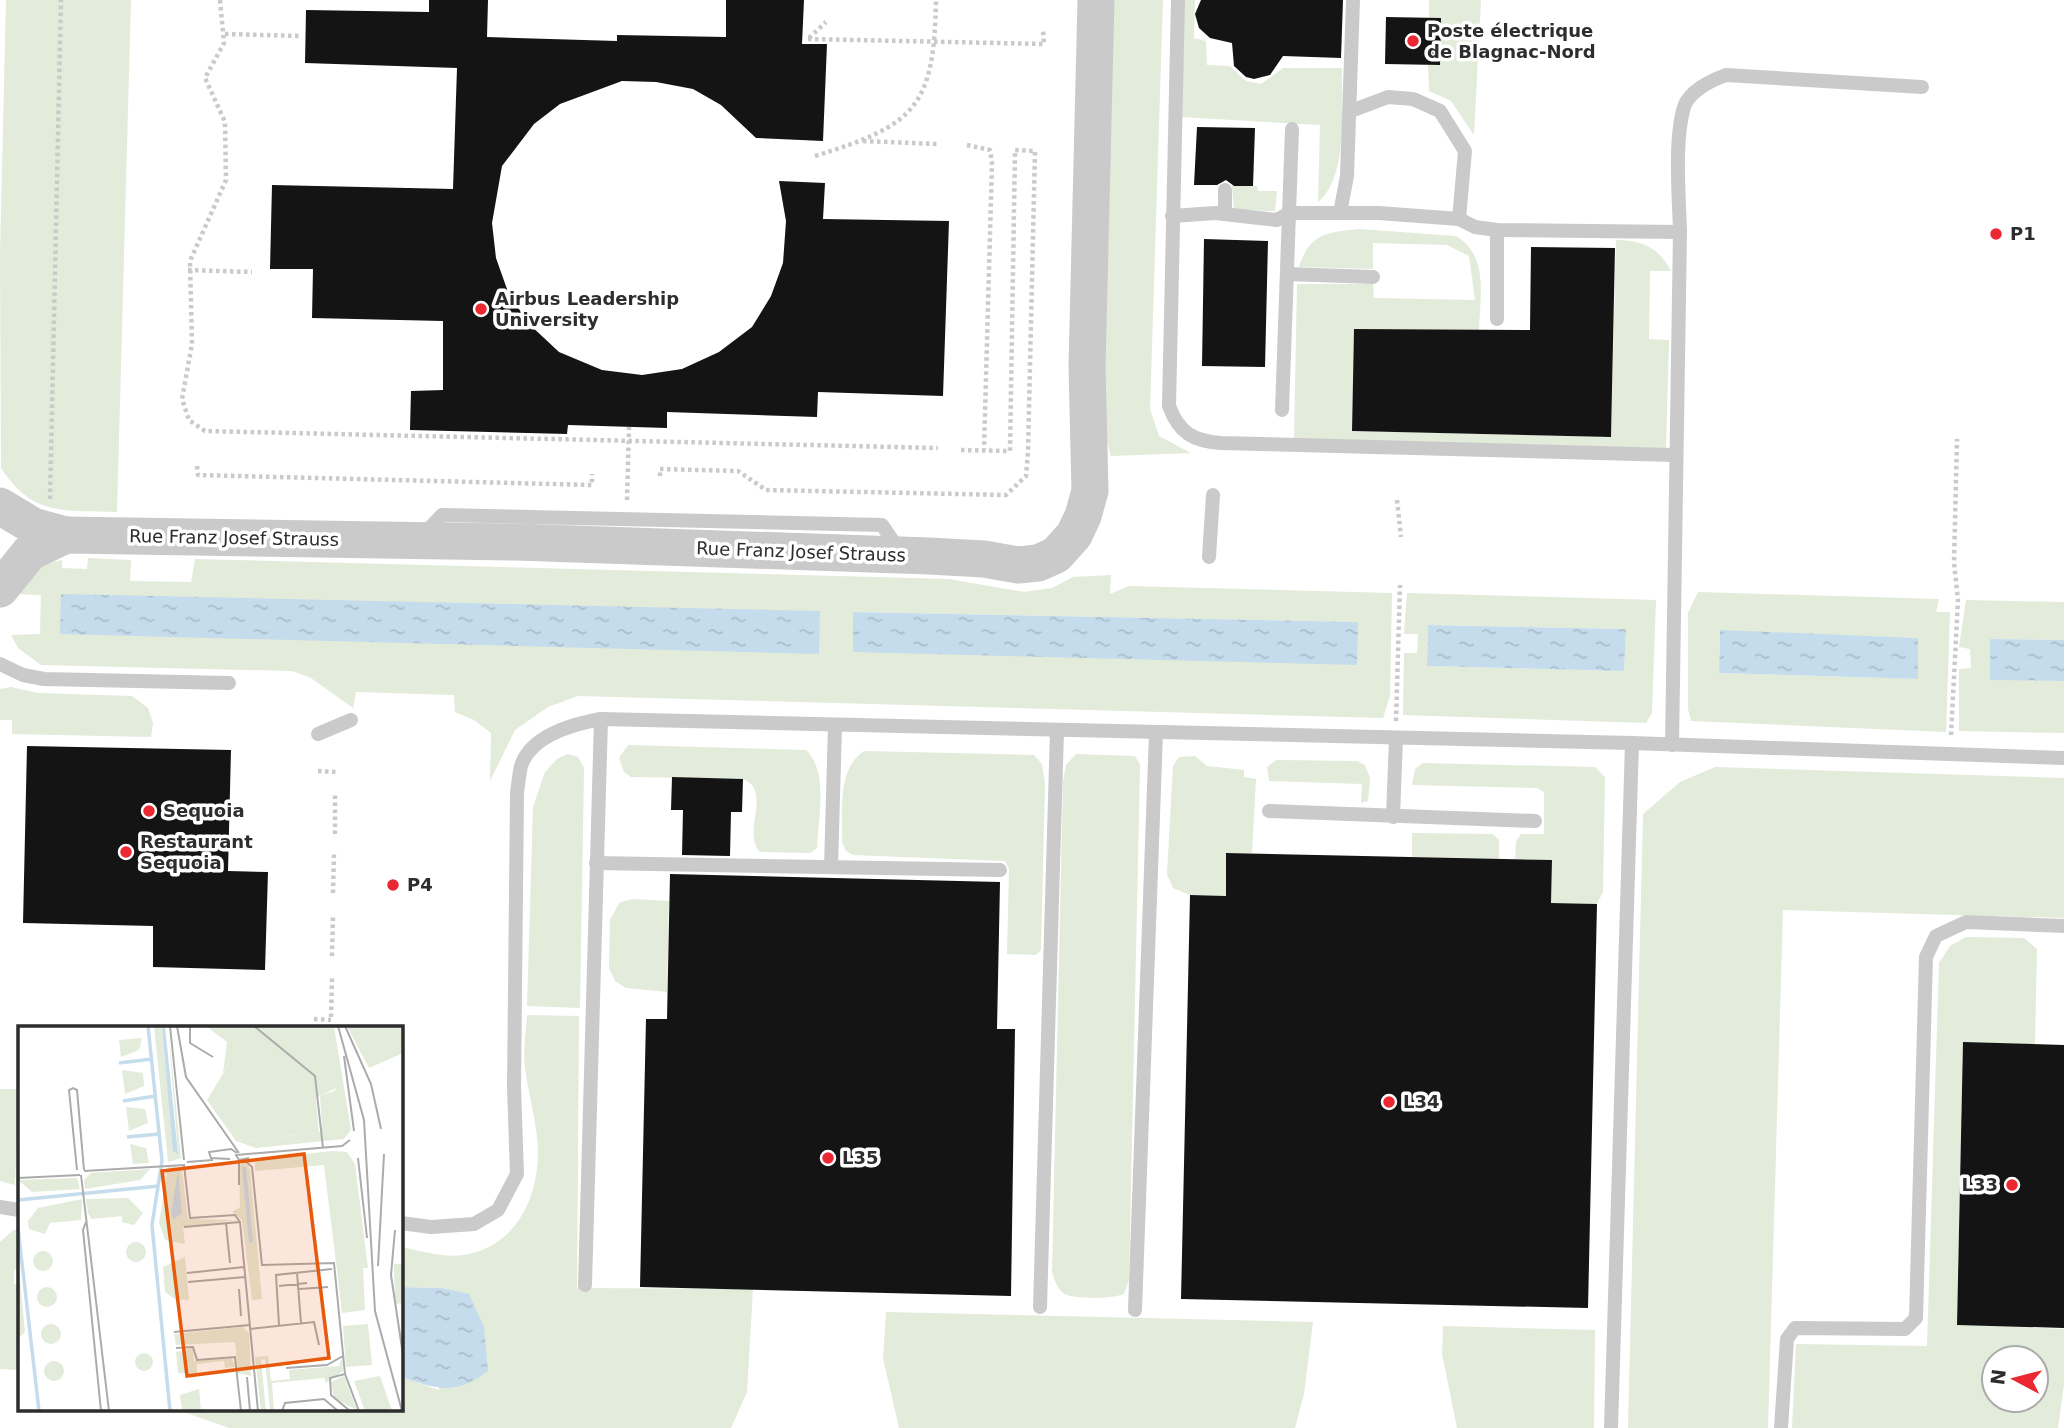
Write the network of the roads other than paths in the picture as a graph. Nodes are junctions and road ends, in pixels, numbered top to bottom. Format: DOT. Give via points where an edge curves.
graph roads {
  1 [pos="1096,0"];
  2 [pos="1178,0"];
  3 [pos="1353,0"];
  4 [pos="1922,88"];
  5 [pos="1351,111"];
  6 [pos="1292,129"];
  7 [pos="1226,190"];
  8 [pos="1289,213"];
  9 [pos="1340,213"];
  10 [pos="1225,214"];
  11 [pos="1172,216"];
  12 [pos="1459,219"];
  13 [pos="1497,230"];
  14 [pos="1680,232"];
  15 [pos="1287,274"];
  16 [pos="1373,277"];
  17 [pos="1497,319"];
  18 [pos="1282,410"];
  19 [pos="1674,455"];
  20 [pos="1213,495"];
  21 [pos="0,506"];
  22 [pos="54,525"];
  23 [pos="418,541"];
  24 [pos="0,545"];
  25 [pos="902,555"];
  26 [pos="1209,557"];
  27 [pos="0,589"];
  28 [pos="0,664"];
  29 [pos="229,683"];
  30 [pos="601,719"];
  31 [pos="351,720"];
  32 [pos="835,726"];
  33 [pos="1057,731"];
  34 [pos="1156,733"];
  35 [pos="318,734"];
  36 [pos="1396,738"];
  37 [pos="1632,743"];
  38 [pos="1672,744"];
  39 [pos="2064,758"];
  40 [pos="1269,811"];
  41 [pos="1394,817"];
  42 [pos="1535,821"];
  43 [pos="596,863"];
  44 [pos="831,867"];
  45 [pos="1000,870"];
  46 [pos="2064,926"];
  47 [pos="0,1207"];
  48 [pos="18,1210"];
  49 [pos="402,1223"];
  50 [pos="585,1285"];
  51 [pos="1040,1307"];
  52 [pos="1135,1310"];
  53 [pos="1611,1428"];
  54 [pos="1781,1428"];
  1 -- 25 [label="street, Rue Franz Josef Strauss" via="1087,366 1090,491 1083,516 1056,555 1038,563"];
  2 -- 11 [label="lane"];
  3 -- 5 [label="lane"];
  4 -- 14 [label="lane" via="1726,75 1707,83 1685,105 1678,169"];
  5 -- 9 [label="lane"];
  5 -- 12 [label="lane" via="1388,97 1413,99 1440,111 1465,151"];
  6 -- 8 [label="lane"];
  7 -- 10 [label="lane"];
  8 -- 9 [label="lane"];
  8 -- 10 [label="lane" via="1277,220"];
  8 -- 15 [label="lane"];
  9 -- 12 [label="lane"];
  10 -- 11 [label="lane"];
  11 -- 19 [label="lane" via="1169,406 1175,423 1198,441"];
  12 -- 13 [label="lane"];
  13 -- 14 [label="lane"];
  13 -- 17 [label="lane"];
  14 -- 19 [label="lane"];
  15 -- 16 [label="lane"];
  15 -- 18 [label="lane"];
  19 -- 38 [label="lane"];
  20 -- 26 [label="lane"];
  21 -- 22 [label="street" via="33,526"];
  22 -- 23 [label="street, Rue Franz Josef Strauss"];
  22 -- 24 [label="street"];
  22 -- 27 [label="street, Rue Franz Josef Strauss"];
  23 -- 25 [label="street, Rue Franz Josef Strauss"];
  23 -- 25 [label="lane" via="442,515 882,525"];
  28 -- 29 [label="lane" via="44,679"];
  30 -- 32 [label="lane"];
  30 -- 43 [label="lane"];
  30 -- 49 [label="lane" via="565,725 543,739 522,763 517,807 517,1174 498,1210 474,1224 431,1227"];
  31 -- 35 [label="lane"];
  32 -- 33 [label="lane"];
  32 -- 44 [label="lane"];
  33 -- 34 [label="lane"];
  33 -- 51 [label="lane"];
  34 -- 36 [label="lane"];
  34 -- 52 [label="lane"];
  36 -- 37 [label="lane"];
  36 -- 41 [label="lane"];
  37 -- 38 [label="lane"];
  37 -- 53 [label="lane"];
  38 -- 39 [label="lane"];
  40 -- 41 [label="lane"];
  41 -- 42 [label="lane"];
  43 -- 44 [label="lane"];
  43 -- 50 [label="lane"];
  44 -- 45 [label="lane"];
  46 -- 54 [label="lane" via="1966,922 1937,936 1926,957 1916,1318 1905,1329 1795,1328 1787,1339"];
  47 -- 48 [label="lane"];
}
